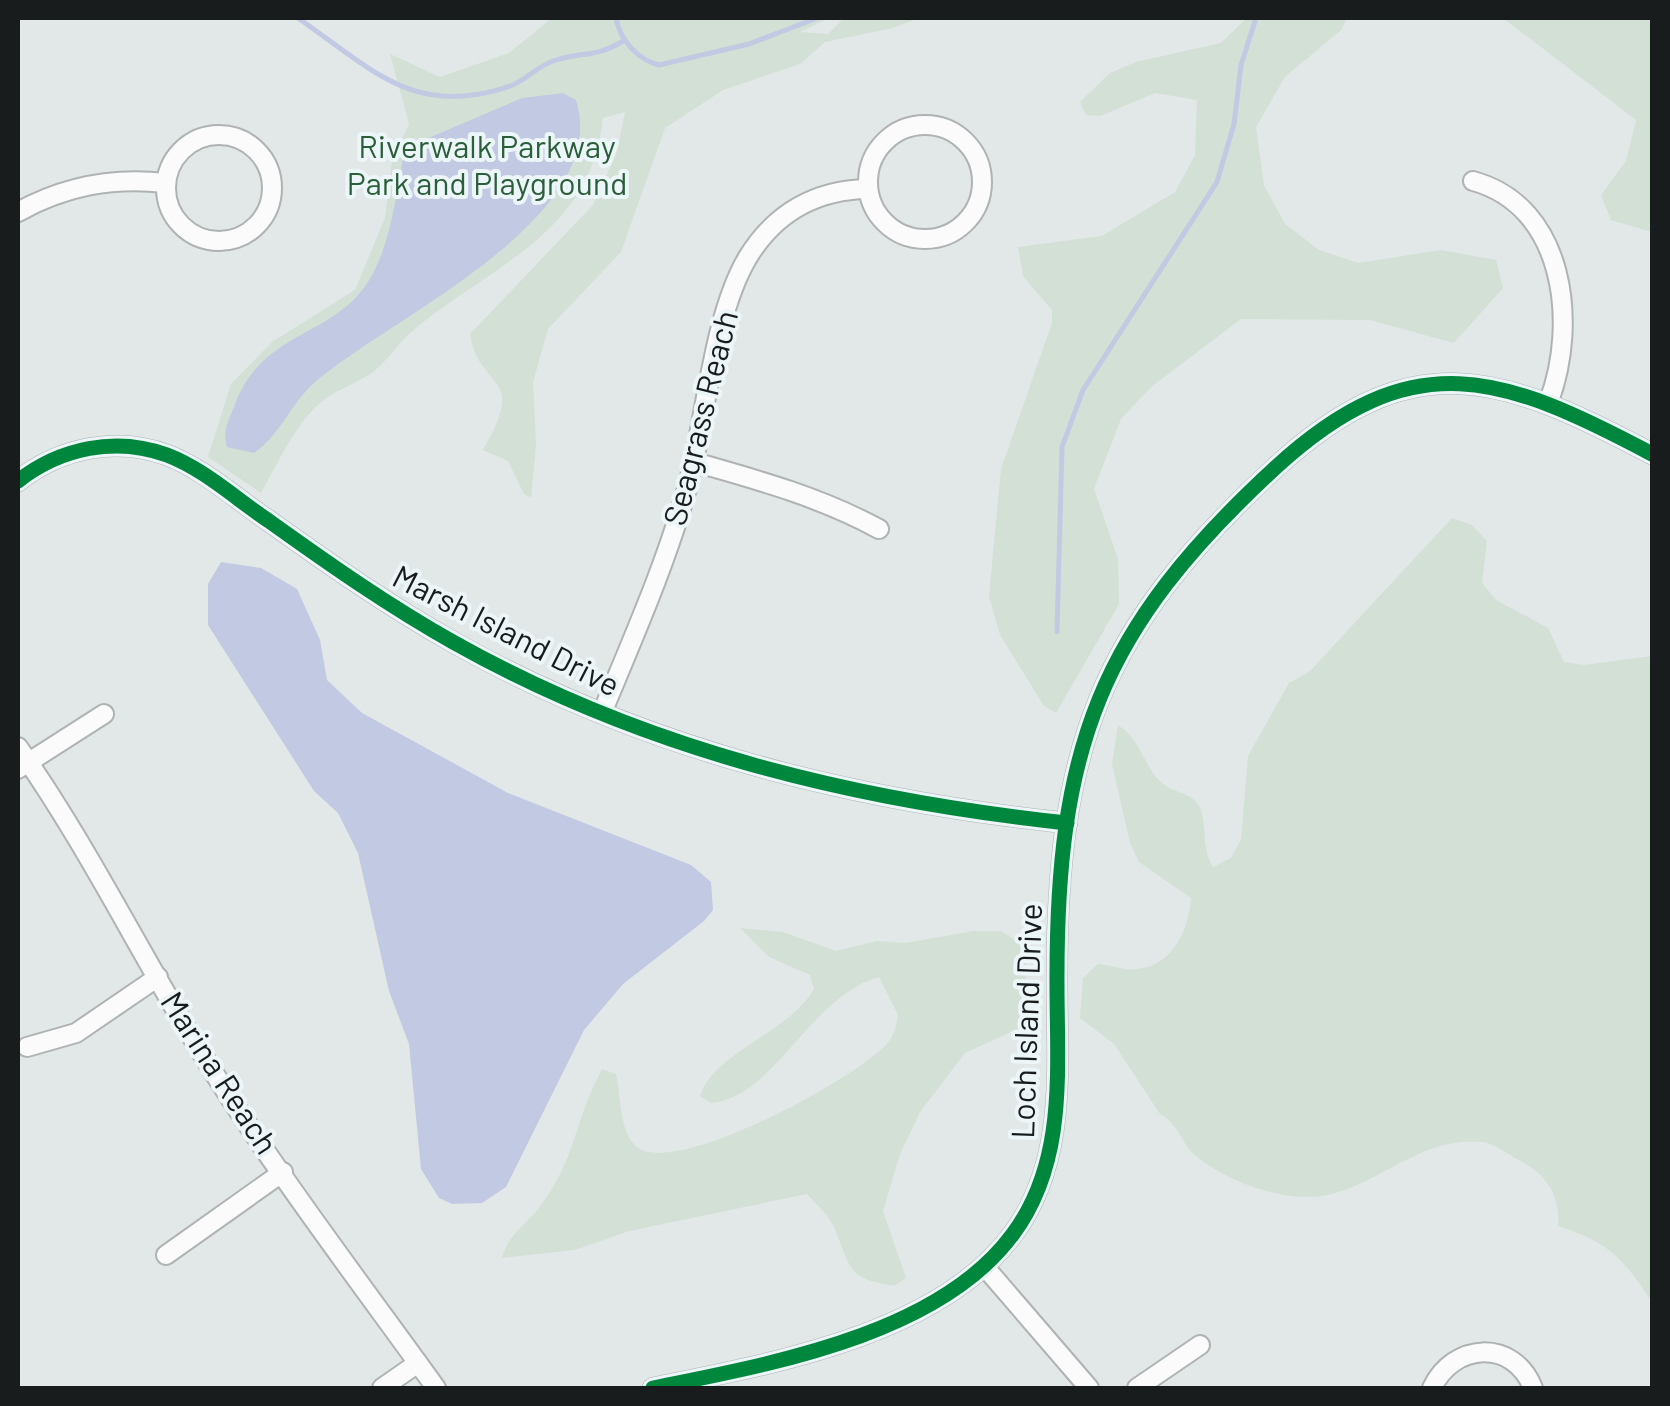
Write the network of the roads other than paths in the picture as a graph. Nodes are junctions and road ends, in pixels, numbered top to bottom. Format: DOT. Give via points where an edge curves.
graph roads {
  1 [pos="1472,181"];
  2 [pos="165,184"];
  3 [pos="867,188"];
  4 [pos="18,212"];
  5 [pos="1549,401"];
  6 [pos="1652,454"];
  7 [pos="694,462"];
  8 [pos="18,481"];
  9 [pos="879,529"];
  10 [pos="602,713"];
  11 [pos="104,714"];
  12 [pos="18,747"];
  13 [pos="24,767"];
  14 [pos="1066,823"];
  15 [pos="158,977"];
  16 [pos="28,1047"];
  17 [pos="283,1172"];
  18 [pos="166,1255"];
  19 [pos="984,1266"];
  20 [pos="1200,1346"];
  21 [pos="418,1363"];
  22 [pos="382,1388"];
  23 [pos="436,1388"];
  24 [pos="653,1388"];
  25 [pos="1089,1388"];
  26 [pos="1138,1388"];
  27 [pos="1432,1388"];
  28 [pos="1533,1388"];
  1 -- 5 [label="street" via="1494,186 1525,209 1559,280 1564,331"];
  2 -- 2 [label="street" via="169,209 184,230 208,241 234,240 256,228 270,206 272,180 262,156 243,140 217,134 192,141 174,159"];
  2 -- 4 [label="street" via="110,180"];
  3 -- 3 [label="street" via="882,222 914,240 932,240 965,223 976,208 982,172 962,138 927,124 890,136 868,169"];
  3 -- 7 [label="street, Seagrass Reach" via="811,198 780,219 748,257 730,300"];
  5 -- 6 [label="street, Loch Island Drive"];
  5 -- 14 [label="street, Loch Island Drive" via="1468,383 1404,390 1358,406 1284,460 1194,550 1129,637 1081,744"];
  7 -- 9 [label="street" via="780,486"];
  7 -- 10 [label="street, Seagrass Reach" via="656,584"];
  8 -- 10 [label="street, Marsh Island Drive" via="86,448 165,454 452,642"];
  10 -- 14 [label="street, Marsh Island Drive" via="812,784"];
  11 -- 13 [label="street"];
  12 -- 13 [label="street, Marina Reach"];
  13 -- 15 [label="street, Marina Reach" via="86,852"];
  14 -- 19 [label="street, Loch Island Drive" via="1050,1153 1017,1230"];
  15 -- 16 [label="street" via="76,1033"];
  15 -- 17 [label="street, Marina Reach"];
  17 -- 18 [label="street"];
  17 -- 21 [label="street, Marina Reach"];
  19 -- 24 [label="street, Loch Island Drive" via="907,1316 801,1354"];
  19 -- 25 [label="street"];
  20 -- 26 [label="street"];
  21 -- 22 [label="street"];
  21 -- 23 [label="street, Marina Reach"];
  27 -- 28 [label="street" via="1457,1357 1484,1351 1522,1368"];
}
